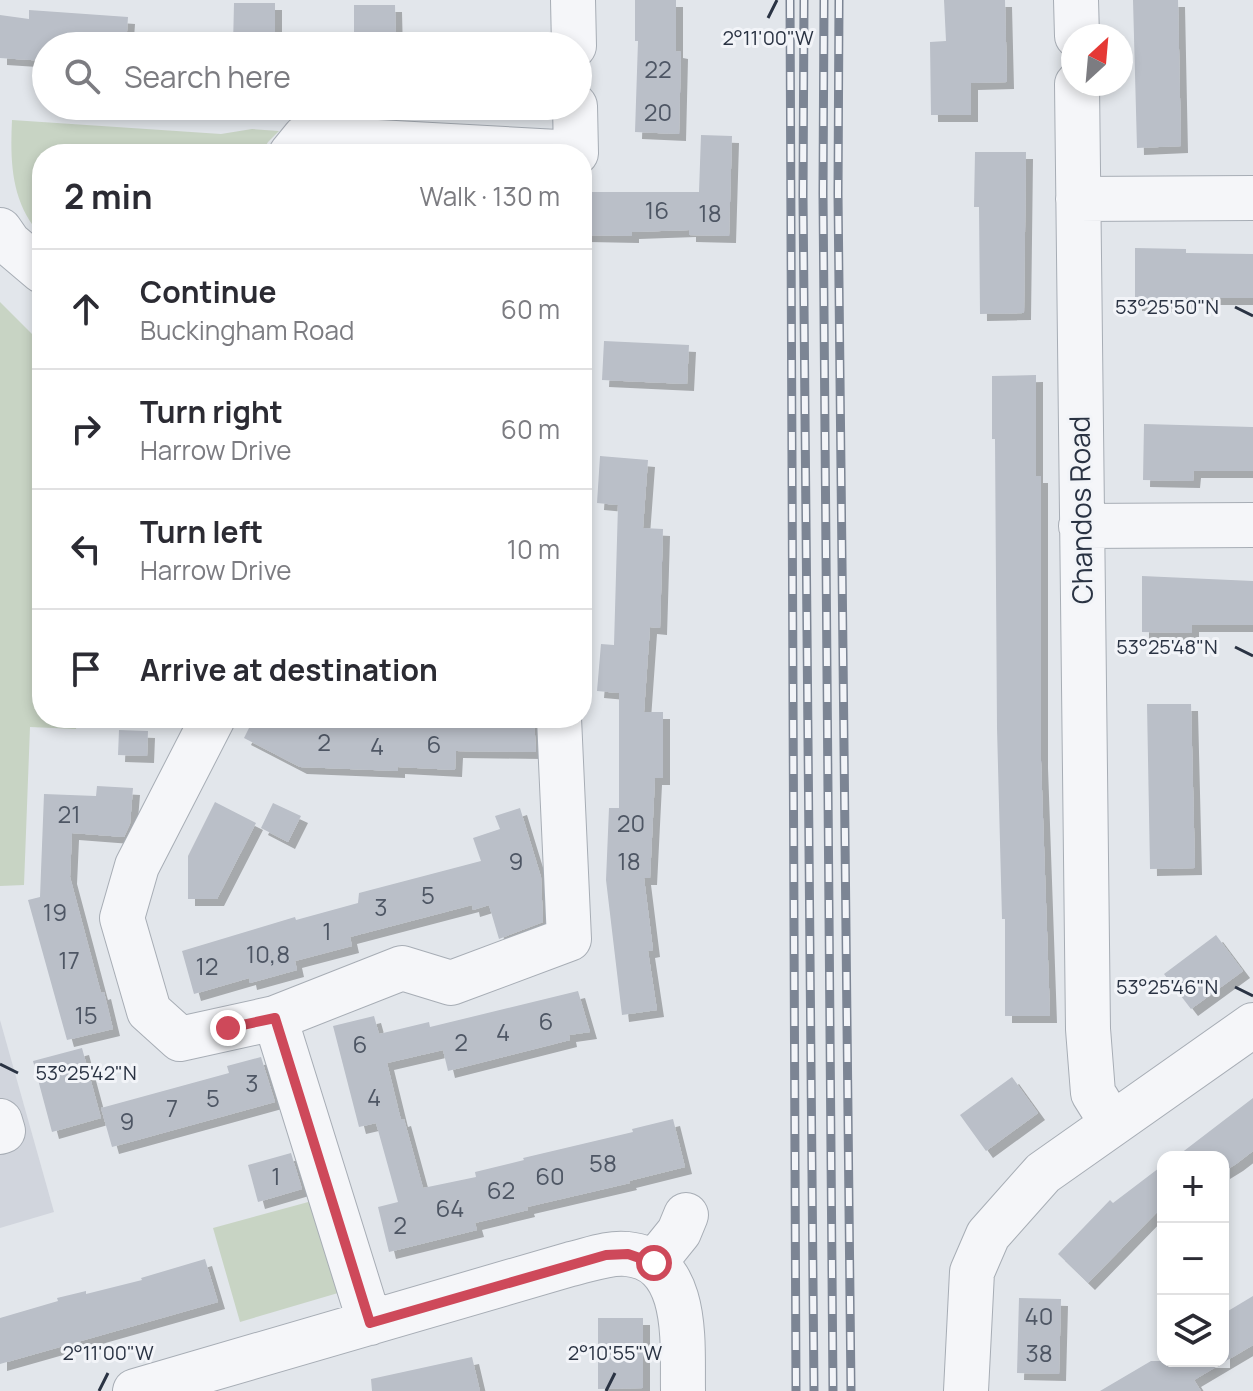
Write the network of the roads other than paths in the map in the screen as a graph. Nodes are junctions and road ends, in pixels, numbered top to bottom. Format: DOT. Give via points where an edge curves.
graph roads {
  1 [pos="573,0"];
  2 [pos="1076,0"];
  3 [pos="1077,24"];
  4 [pos="574,32"];
  5 [pos="1077,96"];
  6 [pos="575,120"];
  7 [pos="299,144"];
  8 [pos="413,144"];
  9 [pos="576,144"];
  10 [pos="1253,198"];
  11 [pos="1078,199"];
  12 [pos="0,230"];
  13 [pos="32,263"];
  14 [pos="1253,525"];
  15 [pos="1081,526"];
  16 [pos="208,728"];
  17 [pos="559,728"];
  18 [pos="275,1018"];
  19 [pos="1253,1025"];
  20 [pos="0,1121"];
  21 [pos="1111,1122"];
  22 [pos="0,1132"];
  23 [pos="686,1215"];
  24 [pos="641,1258"];
  25 [pos="370,1323"];
  26 [pos="135,1391"];
  27 [pos="683,1391"];
  28 [pos="966,1391"];
  1 -- 4 [label="street"];
  2 -- 3 [label="street"];
  5 -- 11 [label="street, Chandos Road"];
  6 -- 9 [label="street"];
  7 -- 8 [label="street" via="304,138"];
  10 -- 11 [label="street"];
  11 -- 15 [label="street, Chandos Road"];
  12 -- 13 [label="street"];
  14 -- 15 [label="street"];
  15 -- 21 [label="street, Chandos Road" via="1088,1029 1093,1093"];
  16 -- 18 [label="street" via="137,866 122,918 149,1011 180,1039"];
  17 -- 18 [label="street" via="569,939 451,983 402,968"];
  18 -- 25 [label="street"];
  19 -- 21 [label="street"];
  20 -- 22 [label="street"];
  21 -- 28 [label="street" via="1043,1173 988,1235 972,1272"];
  23 -- 24 [label="street" via="679,1232"];
  24 -- 25 [label="street" via="606,1255"];
  24 -- 27 [label="street" via="670,1282 680,1303"];
  25 -- 26 [label="street"];
}
